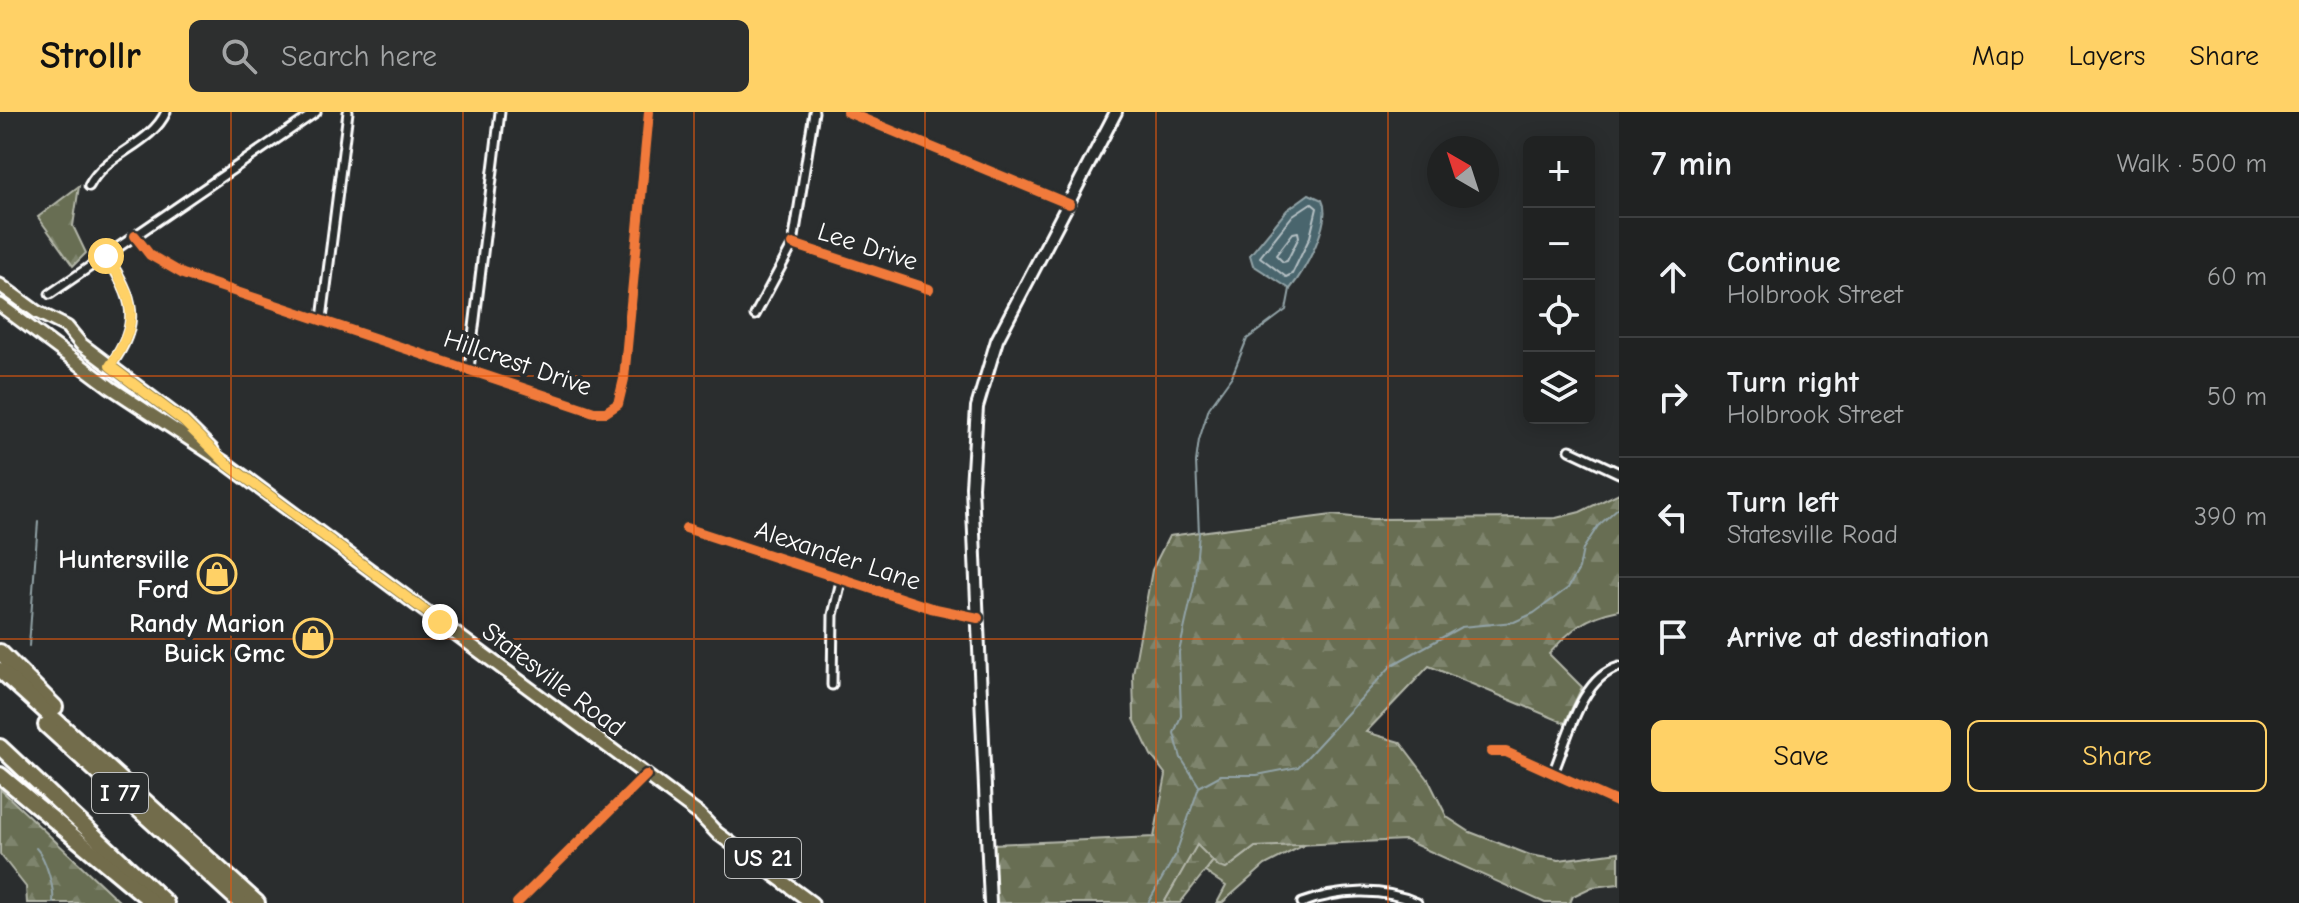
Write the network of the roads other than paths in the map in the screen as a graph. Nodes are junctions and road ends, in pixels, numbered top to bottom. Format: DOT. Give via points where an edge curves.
graph roads {
  1 [pos="166,112"];
  2 [pos="316,112"];
  3 [pos="348,112"];
  4 [pos="500,112"];
  5 [pos="649,112"];
  6 [pos="814,112"];
  7 [pos="847,112"];
  8 [pos="1116,112"];
  9 [pos="89,186"];
  10 [pos="1069,204"];
  11 [pos="135,236"];
  12 [pos="793,244"];
  13 [pos="106,256"];
  14 [pos="0,285"];
  15 [pos="929,289"];
  16 [pos="50,294"];
  17 [pos="0,305"];
  18 [pos="755,315"];
  19 [pos="322,319"];
  20 [pos="45,340"];
  21 [pos="81,344"];
  22 [pos="110,366"];
  23 [pos="469,369"];
  24 [pos="1570,450"];
  25 [pos="227,464"];
  26 [pos="1619,473"];
  27 [pos="686,528"];
  28 [pos="841,581"];
  29 [pos="978,618"];
  30 [pos="0,652"];
  31 [pos="1619,667"];
  32 [pos="0,670"];
  33 [pos="0,682"];
  34 [pos="832,685"];
  35 [pos="0,747"];
  36 [pos="1491,752"];
  37 [pos="0,759"];
  38 [pos="1553,773"];
  39 [pos="0,775"];
  40 [pos="646,775"];
  41 [pos="135,791"];
  42 [pos="1619,803"];
  43 [pos="700,815"];
  44 [pos="1360,898"];
  45 [pos="156,902"];
  46 [pos="241,903"];
  47 [pos="257,903"];
  48 [pos="517,903"];
  49 [pos="812,903"];
  50 [pos="824,903"];
  51 [pos="990,903"];
  52 [pos="1302,903"];
  53 [pos="1417,903"];
  1 -- 9 [label="street" via="155,128 105,163"];
  2 -- 11 [label="street"];
  3 -- 19 [label="street"];
  4 -- 23 [label="street"];
  5 -- 23 [label="street, Hillcrest Drive" via="618,404 594,412"];
  6 -- 12 [label="street"];
  7 -- 10 [label="street"];
  8 -- 10 [label="main road"];
  10 -- 29 [label="main road" via="997,340 979,394 972,460"];
  11 -- 13 [label="street"];
  11 -- 19 [label="street, Hillcrest Drive" via="165,267"];
  12 -- 15 [label="street, Lee Drive"];
  12 -- 18 [label="street"];
  13 -- 16 [label="street"];
  13 -- 22 [label="street" via="126,288 132,316 124,347"];
  14 -- 21 [label="main road, Statesville Road / US 21" via="67,327"];
  17 -- 20 [label="main road, Statesville Road / US 21"];
  19 -- 23 [label="street, Hillcrest Drive"];
  20 -- 21 [label="main road" via="54,337 72,351"];
  20 -- 25 [label="main road, Statesville Road / US 21"];
  21 -- 22 [label="main road, Statesville Road / US 21"];
  22 -- 25 [label="main road, Statesville Road / US 21" via="183,421"];
  24 -- 26 [label="street"];
  25 -- 40 [label="main road, Statesville Road / US 21"];
  27 -- 28 [label="street, Alexander Lane"];
  28 -- 29 [label="street, Alexander Lane"];
  28 -- 34 [label="street" via="833,615"];
  29 -- 51 [label="main road"];
  30 -- 41 [label="highway"];
  31 -- 38 [label="street" via="1605,671 1592,685"];
  32 -- 41 [label="highway, I 77"];
  33 -- 46 [label="highway, I 77"];
  35 -- 45 [label="highway, I 77"];
  36 -- 38 [label="street" via="1506,752"];
  37 -- 45 [label="highway, I 77"];
  38 -- 42 [label="street"];
  39 -- 45 [label="highway"];
  40 -- 43 [label="main road, Statesville Road / US 21"];
  40 -- 48 [label="street"];
  41 -- 47 [label="highway, I 77"];
  43 -- 49 [label="main road, Statesville Road / US 21"];
  43 -- 50 [label="main road, Statesville Road / US 21"];
  44 -- 52 [label="street" via="1326,895"];
  44 -- 53 [label="street" via="1393,894"];
}
